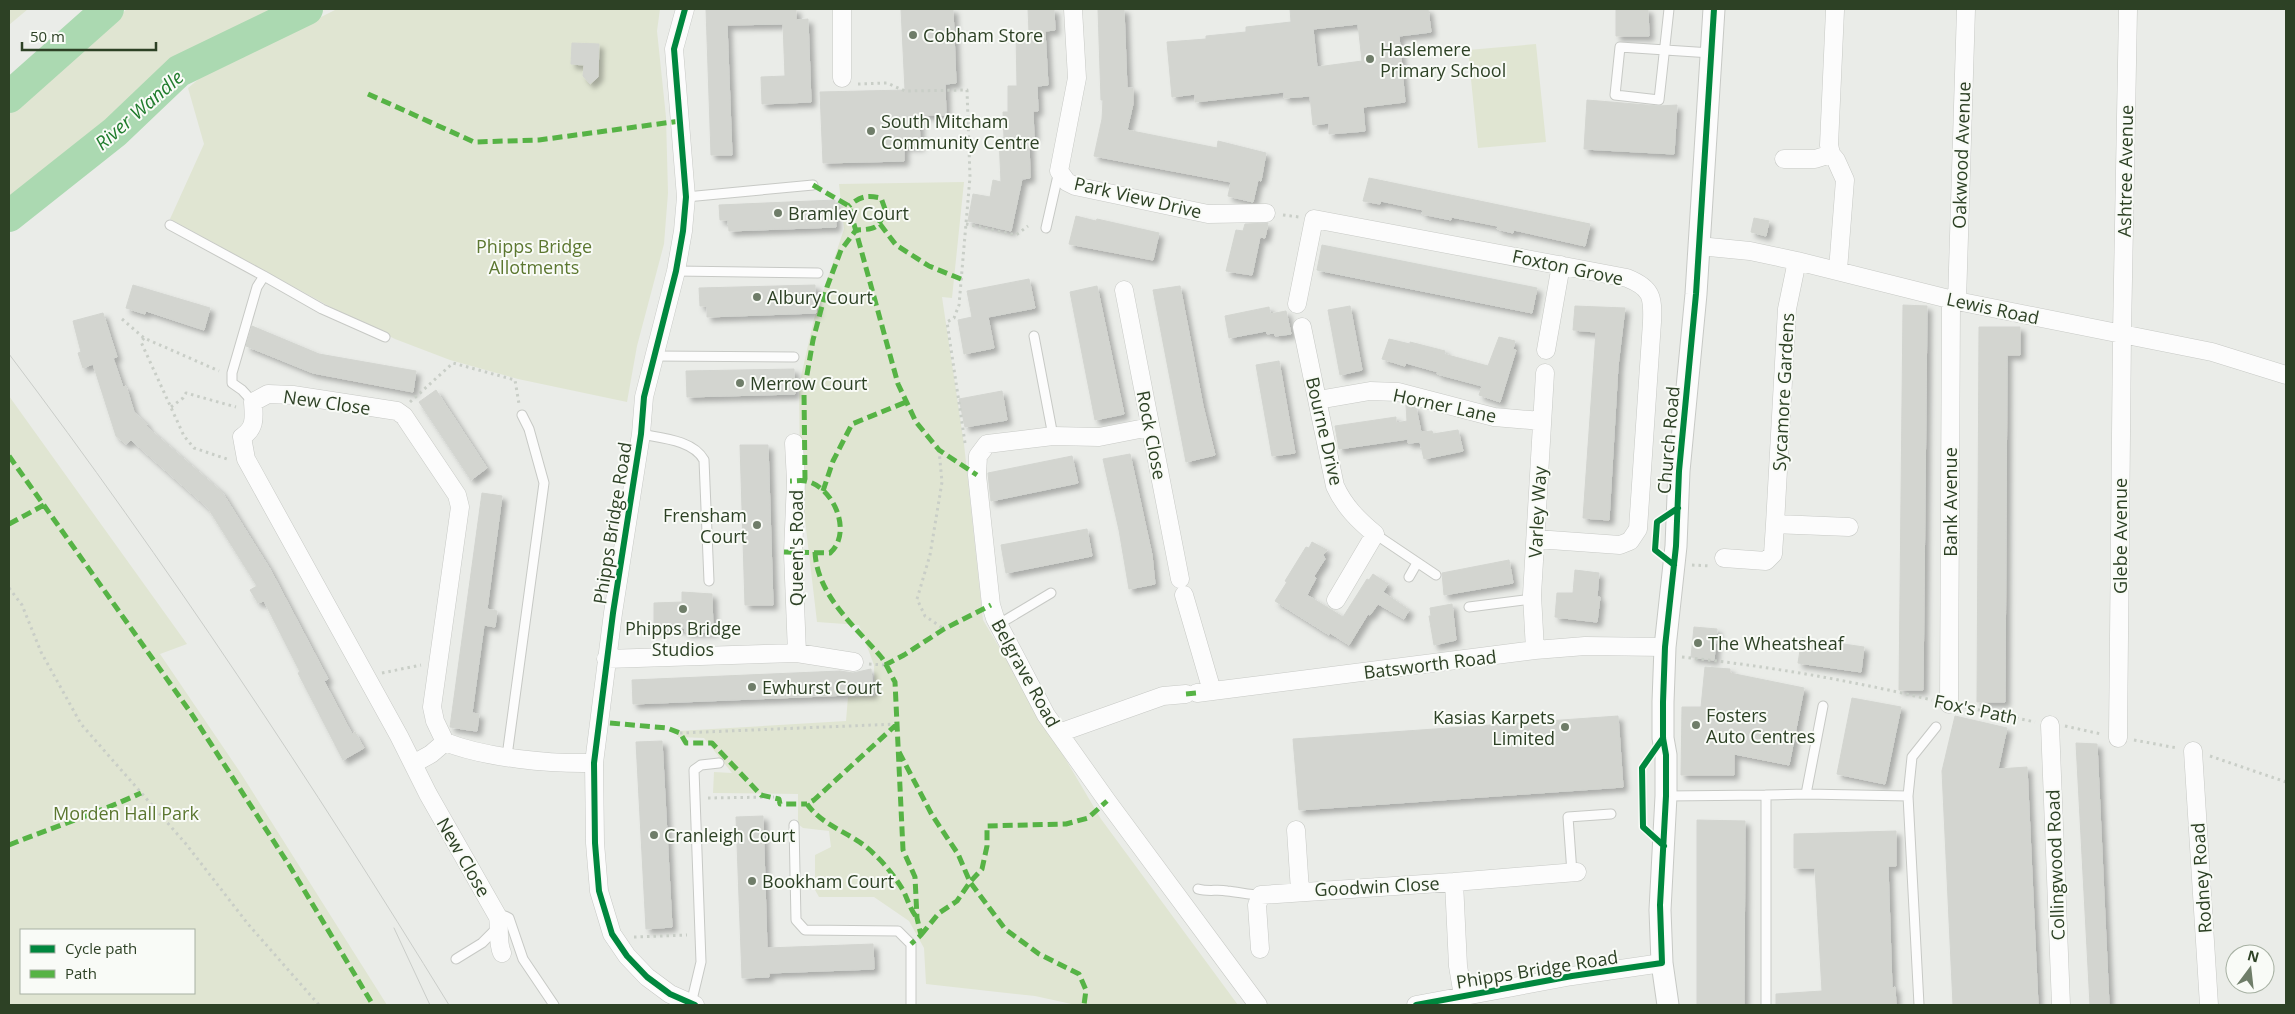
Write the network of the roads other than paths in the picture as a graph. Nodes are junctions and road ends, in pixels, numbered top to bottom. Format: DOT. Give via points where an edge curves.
graph roads {
  1 [pos="685,9"];
  2 [pos="842,9"];
  3 [pos="1073,9"];
  4 [pos="1669,9"];
  5 [pos="1714,9"];
  6 [pos="1966,9"];
  7 [pos="2128,9"];
  8 [pos="1835,10"];
  9 [pos="1665,51"];
  10 [pos="1711,53"];
  11 [pos="842,78"];
  12 [pos="1831,154"];
  13 [pos="1784,158"];
  14 [pos="1059,171"];
  15 [pos="813,185"];
  16 [pos="686,197"];
  17 [pos="1266,213"];
  18 [pos="170,225"];
  19 [pos="1046,228"];
  20 [pos="1698,246"];
  21 [pos="1798,261"];
  22 [pos="1561,265"];
  23 [pos="1838,270"];
  24 [pos="676,271"];
  25 [pos="818,273"];
  26 [pos="264,276"];
  27 [pos="1124,290"];
  28 [pos="1954,300"];
  29 [pos="1297,304"];
  30 [pos="1302,328"];
  31 [pos="2122,333"];
  32 [pos="1034,336"];
  33 [pos="385,337"];
  34 [pos="1546,350"];
  35 [pos="653,356"];
  36 [pos="794,357"];
  37 [pos="1544,373"];
  38 [pos="2286,375"];
  39 [pos="1318,400"];
  40 [pos="253,402"];
  41 [pos="522,415"];
  42 [pos="1542,421"];
  43 [pos="1150,427"];
  44 [pos="641,434"];
  45 [pos="1053,436"];
  46 [pos="794,443"];
  47 [pos="1775,524"];
  48 [pos="1849,527"];
  49 [pos="1375,534"];
  50 [pos="1536,540"];
  51 [pos="1724,558"];
  52 [pos="1417,563"];
  53 [pos="1436,575"];
  54 [pos="1409,577"];
  55 [pos="709,581"];
  56 [pos="1050,593"];
  57 [pos="1532,599"];
  58 [pos="1336,600"];
  59 [pos="1469,607"];
  60 [pos="999,624"];
  61 [pos="1664,647"];
  62 [pos="1535,650"];
  63 [pos="797,653"];
  64 [pos="606,660"];
  65 [pos="854,662"];
  66 [pos="1198,693"];
  67 [pos="1950,704"];
  68 [pos="1823,706"];
  69 [pos="2050,725"];
  70 [pos="1936,727"];
  71 [pos="1059,733"];
  72 [pos="2118,738"];
  73 [pos="445,742"];
  74 [pos="2193,751"];
  75 [pos="507,756"];
  76 [pos="594,763"];
  77 [pos="719,763"];
  78 [pos="413,764"];
  79 [pos="1806,794"];
  80 [pos="1766,795"];
  81 [pos="1666,796"];
  82 [pos="1908,796"];
  83 [pos="1611,814"];
  84 [pos="794,825"];
  85 [pos="1296,830"];
  86 [pos="1574,873"];
  87 [pos="1454,882"];
  88 [pos="1198,889"];
  89 [pos="1300,891"];
  90 [pos="1261,895"];
  91 [pos="498,921"];
  92 [pos="1260,949"];
  93 [pos="502,953"];
  94 [pos="456,959"];
  95 [pos="1662,963"];
  96 [pos="1463,996"];
  97 [pos="554,1005"];
  98 [pos="693,1005"];
  99 [pos="911,1005"];
  100 [pos="1258,1005"];
  101 [pos="1416,1005"];
  102 [pos="1668,1005"];
  103 [pos="1766,1005"];
  104 [pos="1919,1005"];
  105 [pos="2060,1005"];
  106 [pos="2208,1005"];
  1 -- 16 [label="street, Phipps Bridge Road" via="674,49"];
  2 -- 11 [label="street"];
  3 -- 14 [label="street, Park View Drive" via="1077,78"];
  4 -- 9 [label="lane"];
  5 -- 10 [label="street, Church Road"];
  6 -- 28 [label="street, Oakwood Avenue"];
  7 -- 31 [label="street, Ashtree Avenue"];
  8 -- 12 [label="street"];
  9 -- 9 [label="lane" via="1620,47 1615,95 1659,100"];
  9 -- 10 [label="lane"];
  10 -- 20 [label="street, Church Road"];
  12 -- 13 [label="street" via="1816,159"];
  12 -- 23 [label="street" via="1844,180"];
  14 -- 17 [label="street, Park View Drive" via="1067,182 1075,186 1208,214"];
  14 -- 19 [label="lane"];
  15 -- 16 [label="lane"];
  16 -- 24 [label="street, Phipps Bridge Road"];
  18 -- 26 [label="lane"];
  20 -- 21 [label="street, Lewis Road" via="1750,251"];
  20 -- 61 [label="street, Church Road" via="1674,565"];
  21 -- 23 [label="street, Lewis Road"];
  21 -- 47 [label="street, Sycamore Gardens" via="1787,309"];
  22 -- 29 [label="street, Foxton Grove" via="1314,219"];
  22 -- 34 [label="street"];
  22 -- 50 [label="street, Foxton Grove" via="1640,283 1648,290 1653,302 1638,530 1630,540 1620,545"];
  23 -- 28 [label="street, Lewis Road"];
  24 -- 25 [label="lane"];
  24 -- 35 [label="street, Phipps Bridge Road"];
  26 -- 33 [label="lane" via="322,309"];
  26 -- 40 [label="lane" via="258,286 232,373 232,383"];
  27 -- 43 [label="street, Rock Close"];
  28 -- 31 [label="street, Lewis Road"];
  28 -- 67 [label="street, Bank Avenue"];
  30 -- 39 [label="street, Bourne Drive"];
  31 -- 38 [label="street, Lewis Road" via="2212,352"];
  31 -- 72 [label="street, Glebe Avenue"];
  32 -- 45 [label="lane"];
  35 -- 36 [label="lane"];
  35 -- 44 [label="street, Phipps Bridge Road" via="644,397"];
  37 -- 42 [label="street, Varley Way"];
  39 -- 42 [label="street, Horner Lane" via="1370,391 1398,392 1494,417"];
  39 -- 49 [label="street, Bourne Drive" via="1335,486 1342,500"];
  40 -- 73 [label="street, New Close" via="268,394 292,395 391,410 402,415 457,495 460,507 432,707"];
  40 -- 78 [label="street, New Close" via="255,420 250,432 242,437 246,459"];
  41 -- 75 [label="lane" via="544,483"];
  42 -- 50 [label="street, Varley Way"];
  43 -- 45 [label="street" via="1099,437"];
  43 -- 66 [label="street, Rock Close" via="1182,587"];
  44 -- 55 [label="lane" via="697,450 704,460"];
  44 -- 64 [label="street, Phipps Bridge Road"];
  45 -- 60 [label="street, Belgrave Road" via="987,444 978,456 977,475 991,606"];
  46 -- 63 [label="street, Queen's Road" via="793,553"];
  47 -- 48 [label="street"];
  47 -- 51 [label="street, Sycamore Gardens" via="1773,554 1766,561"];
  49 -- 52 [label="lane"];
  49 -- 58 [label="street"];
  50 -- 57 [label="street, Varley Way"];
  52 -- 53 [label="lane"];
  52 -- 54 [label="lane"];
  56 -- 60 [label="lane"];
  57 -- 59 [label="lane"];
  57 -- 62 [label="street, Varley Way"];
  60 -- 71 [label="street, Belgrave Road" via="1046,715"];
  61 -- 62 [label="street, Batsworth Road" via="1585,646"];
  61 -- 81 [label="street, Church Road"];
  62 -- 66 [label="street, Batsworth Road"];
  63 -- 64 [label="street"];
  63 -- 65 [label="street"];
  64 -- 76 [label="street, Phipps Bridge Road"];
  66 -- 71 [label="street, Batsworth Road" via="1163,696"];
  68 -- 79 [label="lane"];
  69 -- 105 [label="street, Collingwood Road"];
  70 -- 82 [label="lane" via="1912,757"];
  71 -- 100 [label="street, Belgrave Road"];
  73 -- 75 [label="street" via="463,749"];
  73 -- 78 [label="street" via="432,754"];
  74 -- 106 [label="street, Rodney Road"];
  75 -- 76 [label="street" via="574,764"];
  76 -- 98 [label="street, Phipps Bridge Road" via="594,843 599,891 612,934 647,977 670,994"];
  77 -- 98 [label="lane" via="701,765 694,770 701,962"];
  78 -- 91 [label="street, New Close"];
  79 -- 80 [label="lane"];
  79 -- 82 [label="lane"];
  80 -- 81 [label="lane"];
  80 -- 103 [label="lane"];
  81 -- 95 [label="street, Church Road" via="1660,905"];
  82 -- 104 [label="lane"];
  83 -- 86 [label="lane" via="1568,817"];
  84 -- 99 [label="lane" via="796,920 806,930 898,931 911,944"];
  85 -- 89 [label="street, Goodwin Close"];
  86 -- 87 [label="street, Goodwin Close"];
  87 -- 89 [label="street, Goodwin Close"];
  87 -- 96 [label="street, Goodwin Close" via="1458,966"];
  88 -- 90 [label="lane"];
  89 -- 90 [label="street, Goodwin Close"];
  90 -- 92 [label="street" via="1257,905"];
  91 -- 93 [label="street, New Close" via="498,945"];
  91 -- 94 [label="lane" via="482,942"];
  91 -- 97 [label="lane" via="505,916 509,918 523,959"];
  95 -- 96 [label="street, Phipps Bridge Road"];
  95 -- 102 [label="street, Church Road"];
  96 -- 101 [label="street, Phipps Bridge Road"];
}
